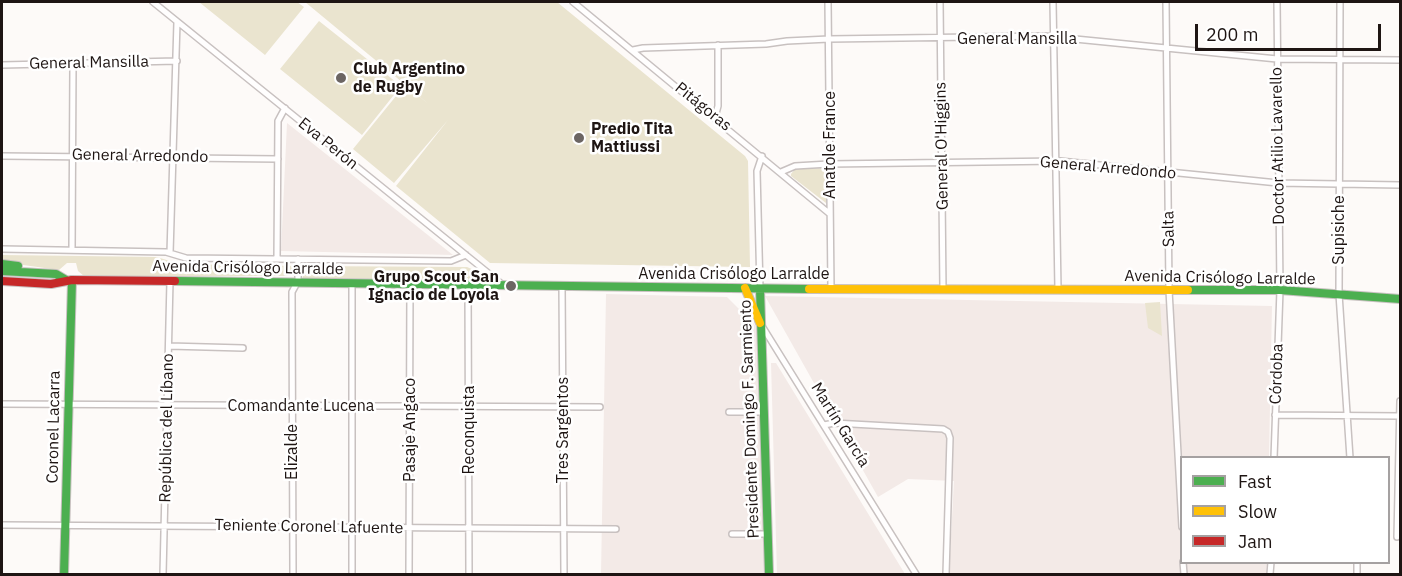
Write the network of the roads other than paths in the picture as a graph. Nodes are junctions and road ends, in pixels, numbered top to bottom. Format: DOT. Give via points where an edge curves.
graph roads {
  1 [pos="153,2"];
  2 [pos="573,2"];
  3 [pos="828,2"];
  4 [pos="940,2"];
  5 [pos="1053,2"];
  6 [pos="1166,2"];
  7 [pos="1277,2"];
  8 [pos="1340,2"];
  9 [pos="177,22"];
  10 [pos="1054,36"];
  11 [pos="830,39"];
  12 [pos="940,39"];
  13 [pos="718,45"];
  14 [pos="1166,47"];
  15 [pos="633,50"];
  16 [pos="1277,59"];
  17 [pos="1340,59"];
  18 [pos="1401,60"];
  19 [pos="177,61"];
  20 [pos="73,64"];
  21 [pos="2,65"];
  22 [pos="285,108"];
  23 [pos="715,117"];
  24 [pos="74,155"];
  25 [pos="2,156"];
  26 [pos="174,156"];
  27 [pos="762,156"];
  28 [pos="278,159"];
  29 [pos="1054,162"];
  30 [pos="829,164"];
  31 [pos="943,164"];
  32 [pos="781,172"];
  33 [pos="1168,172"];
  34 [pos="1278,183"];
  35 [pos="1339,184"];
  36 [pos="1401,185"];
  37 [pos="830,214"];
  38 [pos="2,249"];
  39 [pos="72,250"];
  40 [pos="170,253"];
  41 [pos="466,255"];
  42 [pos="277,259"];
  43 [pos="298,260"];
  44 [pos="2,264"];
  45 [pos="2,270"];
  46 [pos="40,272"];
  47 [pos="69,280"];
  48 [pos="2,281"];
  49 [pos="170,281"];
  50 [pos="296,283"];
  51 [pos="352,283"];
  52 [pos="410,285"];
  53 [pos="468,286"];
  54 [pos="504,286"];
  55 [pos="562,286"];
  56 [pos="760,286"];
  57 [pos="745,288"];
  58 [pos="831,289"];
  59 [pos="1058,289"];
  60 [pos="943,290"];
  61 [pos="1169,290"];
  62 [pos="1280,290"];
  63 [pos="1339,294"];
  64 [pos="1401,299"];
  65 [pos="761,324"];
  66 [pos="169,346"];
  67 [pos="243,348"];
  68 [pos="1401,401"];
  69 [pos="2,404"];
  70 [pos="68,404"];
  71 [pos="292,405"];
  72 [pos="167,406"];
  73 [pos="350,406"];
  74 [pos="410,407"];
  75 [pos="469,408"];
  76 [pos="563,408"];
  77 [pos="600,408"];
  78 [pos="729,412"];
  79 [pos="764,412"];
  80 [pos="1275,415"];
  81 [pos="1347,415"];
  82 [pos="1400,416"];
  83 [pos="824,425"];
  84 [pos="1274,456"];
  85 [pos="1350,456"];
  86 [pos="1180,491"];
  87 [pos="2,525"];
  88 [pos="65,525"];
  89 [pos="165,526"];
  90 [pos="292,526"];
  91 [pos="351,527"];
  92 [pos="410,528"];
  93 [pos="469,529"];
  94 [pos="563,529"];
  95 [pos="616,529"];
  96 [pos="732,534"];
  97 [pos="767,534"];
  98 [pos="1399,537"];
  99 [pos="64,574"];
  100 [pos="163,574"];
  101 [pos="293,574"];
  102 [pos="352,574"];
  103 [pos="409,574"];
  104 [pos="469,574"];
  105 [pos="564,574"];
  106 [pos="768,574"];
  107 [pos="916,574"];
  108 [pos="946,574"];
  1 -- 9 [label="street, Eva Perón"];
  2 -- 15 [label="street, Pitágoras"];
  3 -- 11 [label="street, Anatole France"];
  4 -- 12 [label="street, General O'Higgins"];
  5 -- 10 [label="street"];
  6 -- 14 [label="street, Salta"];
  7 -- 16 [label="street, Doctor Atilio Lavarello"];
  8 -- 17 [label="street, Supisiche"];
  9 -- 19 [label="street"];
  9 -- 22 [label="street, Eva Perón"];
  10 -- 12 [label="street, General Mansilla"];
  10 -- 14 [label="street, General Mansilla"];
  10 -- 29 [label="street"];
  11 -- 12 [label="street, General Mansilla"];
  11 -- 13 [label="street, General Mansilla"];
  11 -- 30 [label="street, Anatole France"];
  12 -- 31 [label="street, General O'Higgins"];
  13 -- 15 [label="street, General Mansilla"];
  13 -- 23 [label="street"];
  14 -- 16 [label="street, General Mansilla"];
  14 -- 33 [label="street, Salta"];
  15 -- 23 [label="street, Pitágoras"];
  16 -- 17 [label="street, General Mansilla"];
  16 -- 34 [label="street, Doctor Atilio Lavarello"];
  17 -- 18 [label="street, General Mansilla"];
  17 -- 35 [label="street, Supisiche"];
  19 -- 20 [label="street, General Mansilla"];
  19 -- 26 [label="street"];
  20 -- 21 [label="street, General Mansilla"];
  20 -- 24 [label="street"];
  22 -- 28 [label="street" via="278,121"];
  22 -- 41 [label="street, Eva Perón"];
  23 -- 27 [label="street, Pitágoras"];
  24 -- 25 [label="street, General Arredondo"];
  24 -- 26 [label="street, General Arredondo"];
  24 -- 39 [label="street"];
  26 -- 28 [label="street, General Arredondo"];
  26 -- 40 [label="street"];
  27 -- 32 [label="street, Pitágoras"];
  27 -- 56 [label="street, Presidente Domingo F. Sarmiento" via="757,171"];
  28 -- 42 [label="street"];
  29 -- 31 [label="street, General Arredondo"];
  29 -- 33 [label="street, General Arredondo"];
  29 -- 59 [label="street"];
  30 -- 31 [label="street, General Arredondo"];
  30 -- 32 [label="street, General Arredondo" via="795,166"];
  30 -- 37 [label="street, Anatole France"];
  31 -- 60 [label="street, General O'Higgins"];
  32 -- 37 [label="street, Pitágoras"];
  33 -- 34 [label="street, General Arredondo"];
  33 -- 61 [label="street, Salta"];
  34 -- 35 [label="street, General Arredondo"];
  34 -- 62 [label="street, Doctor Atilio Lavarello"];
  35 -- 36 [label="street, General Arredondo"];
  35 -- 63 [label="street, Supisiche"];
  37 -- 58 [label="street, Anatole France"];
  38 -- 39 [label="street"];
  39 -- 40 [label="street"];
  40 -- 42 [label="street" via="186,258"];
  41 -- 43 [label="street" via="451,261"];
  41 -- 54 [label="street, Eva Perón"];
  42 -- 43 [label="street"];
  43 -- 50 [label="street, Elizalde"];
  44 -- 46 [label="main road"];
  45 -- 46 [label="main road, Avenida Crisólogo Larralde"];
  46 -- 47 [label="main road, Avenida Crisólogo Larralde"];
  47 -- 48 [label="main road, Avenida Crisólogo Larralde" via="59,284"];
  47 -- 49 [label="main road, Avenida Crisólogo Larralde"];
  47 -- 70 [label="main road, Coronel Lacarra"];
  49 -- 50 [label="main road, Avenida Crisólogo Larralde"];
  49 -- 66 [label="street, República del Líbano"];
  50 -- 51 [label="main road, Avenida Crisólogo Larralde"];
  50 -- 71 [label="street, Elizalde" via="292,292"];
  51 -- 52 [label="main road, Avenida Crisólogo Larralde"];
  51 -- 73 [label="street"];
  52 -- 53 [label="main road, Avenida Crisólogo Larralde"];
  52 -- 74 [label="street, Pasaje Angaco"];
  53 -- 54 [label="main road, Avenida Crisólogo Larralde"];
  53 -- 75 [label="street, Reconquista"];
  54 -- 55 [label="main road, Avenida Crisólogo Larralde"];
  55 -- 57 [label="main road, Avenida Crisólogo Larralde"];
  55 -- 76 [label="street, Tres Sargentos"];
  56 -- 57 [label="main road, Avenida Crisólogo Larralde"];
  56 -- 58 [label="main road, Avenida Crisólogo Larralde"];
  56 -- 65 [label="main road, Presidente Domingo F. Sarmiento"];
  57 -- 65 [label="main road, Martín García"];
  58 -- 60 [label="main road, Avenida Crisólogo Larralde"];
  59 -- 60 [label="main road, Avenida Crisólogo Larralde"];
  59 -- 61 [label="main road, Avenida Crisólogo Larralde"];
  61 -- 62 [label="main road, Avenida Crisólogo Larralde"];
  61 -- 86 [label="street, Salta"];
  62 -- 63 [label="main road, Avenida Crisólogo Larralde"];
  62 -- 80 [label="street, Córdoba"];
  63 -- 64 [label="main road, Avenida Crisólogo Larralde"];
  63 -- 81 [label="street, Supisiche"];
  65 -- 79 [label="main road, Presidente Domingo F. Sarmiento"];
  65 -- 83 [label="street, Martín García"];
  66 -- 67 [label="street"];
  66 -- 72 [label="street, República del Líbano"];
  68 -- 82 [label="street"];
  69 -- 70 [label="street, Comandante Lucena"];
  70 -- 72 [label="street, Comandante Lucena"];
  70 -- 88 [label="main road, Coronel Lacarra"];
  71 -- 72 [label="street, Comandante Lucena"];
  71 -- 73 [label="street, Comandante Lucena"];
  71 -- 90 [label="street, Elizalde"];
  72 -- 89 [label="street, República del Líbano"];
  73 -- 74 [label="street, Comandante Lucena"];
  73 -- 91 [label="street"];
  74 -- 75 [label="street, Comandante Lucena"];
  74 -- 92 [label="street, Pasaje Angaco"];
  75 -- 76 [label="street, Comandante Lucena"];
  75 -- 93 [label="street, Reconquista"];
  76 -- 77 [label="street, Comandante Lucena"];
  76 -- 94 [label="street, Tres Sargentos"];
  78 -- 79 [label="street"];
  79 -- 97 [label="main road, Presidente Domingo F. Sarmiento"];
  80 -- 81 [label="street"];
  80 -- 84 [label="street, Córdoba"];
  81 -- 82 [label="street"];
  81 -- 85 [label="street, Supisiche"];
  82 -- 98 [label="street"];
  83 -- 107 [label="street, Martín García"];
  83 -- 108 [label="street" via="845,423 948,432"];
  87 -- 88 [label="street, Teniente Coronel Lafuente"];
  88 -- 89 [label="street, Teniente Coronel Lafuente"];
  88 -- 99 [label="main road, Coronel Lacarra"];
  89 -- 90 [label="street, Teniente Coronel Lafuente"];
  89 -- 100 [label="street, República del Líbano"];
  90 -- 91 [label="street, Teniente Coronel Lafuente"];
  90 -- 101 [label="street, Elizalde"];
  91 -- 92 [label="street, Teniente Coronel Lafuente"];
  91 -- 102 [label="street"];
  92 -- 93 [label="street, Teniente Coronel Lafuente"];
  92 -- 103 [label="street, Pasaje Angaco"];
  93 -- 94 [label="street, Teniente Coronel Lafuente"];
  93 -- 104 [label="street, Reconquista"];
  94 -- 95 [label="street, Teniente Coronel Lafuente"];
  94 -- 105 [label="street, Tres Sargentos"];
  96 -- 97 [label="street"];
  97 -- 106 [label="main road, Presidente Domingo F. Sarmiento"];
}
